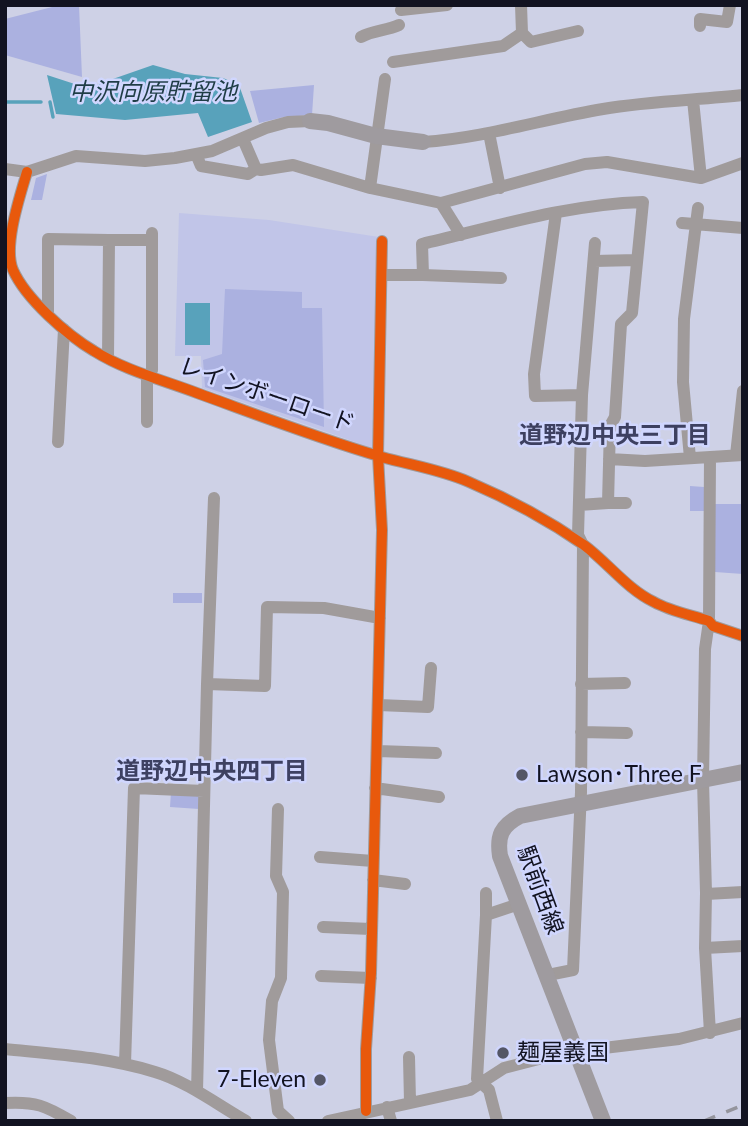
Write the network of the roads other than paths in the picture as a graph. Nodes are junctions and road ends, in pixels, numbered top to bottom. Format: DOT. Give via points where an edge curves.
graph roads {
  1 [pos="447,5"];
  2 [pos="521,5"];
  3 [pos="730,5"];
  4 [pos="401,8"];
  5 [pos="700,26"];
  6 [pos="578,31"];
  7 [pos="522,33"];
  8 [pos="361,37"];
  9 [pos="393,62"];
  10 [pos="385,79"];
  11 [pos="743,95"];
  12 [pos="693,100"];
  13 [pos="310,121"];
  14 [pos="489,133"];
  15 [pos="376,136"];
  16 [pos="243,139"];
  17 [pos="423,142"];
  18 [pos="196,154"];
  19 [pos="743,163"];
  20 [pos="5,169"];
  21 [pos="256,169"];
  22 [pos="27,172"];
  23 [pos="701,178"];
  24 [pos="370,188"];
  25 [pos="500,188"];
  26 [pos="441,203"];
  27 [pos="698,208"];
  28 [pos="556,213"];
  29 [pos="10,216"];
  30 [pos="682,223"];
  31 [pos="696,223"];
  32 [pos="743,228"];
  33 [pos="461,235"];
  34 [pos="108,240"];
  35 [pos="382,240"];
  36 [pos="596,243"];
  37 [pos="637,260"];
  38 [pos="594,261"];
  39 [pos="678,262"];
  40 [pos="691,264"];
  41 [pos="382,275"];
  42 [pos="423,275"];
  43 [pos="501,278"];
  44 [pos="48,313"];
  45 [pos="64,328"];
  46 [pos="108,358"];
  47 [pos="149,376"];
  48 [pos="743,391"];
  49 [pos="582,395"];
  50 [pos="147,422"];
  51 [pos="55,437"];
  52 [pos="739,455"];
  53 [pos="378,456"];
  54 [pos="710,457"];
  55 [pos="690,458"];
  56 [pos="609,459"];
  57 [pos="214,498"];
  58 [pos="608,503"];
  59 [pos="626,503"];
  60 [pos="579,505"];
  61 [pos="583,544"];
  62 [pos="380,618"];
  63 [pos="709,621"];
  64 [pos="743,636"];
  65 [pos="431,668"];
  66 [pos="625,683"];
  67 [pos="207,684"];
  68 [pos="581,684"];
  69 [pos="378,705"];
  70 [pos="581,732"];
  71 [pos="626,733"];
  72 [pos="378,751"];
  73 [pos="436,753"];
  74 [pos="743,772"];
  75 [pos="703,780"];
  76 [pos="375,788"];
  77 [pos="204,791"];
  78 [pos="439,797"];
  79 [pos="580,803"];
  80 [pos="278,809"];
  81 [pos="320,857"];
  82 [pos="373,861"];
  83 [pos="373,880"];
  84 [pos="405,884"];
  85 [pos="743,892"];
  86 [pos="486,893"];
  87 [pos="706,894"];
  88 [pos="519,904"];
  89 [pos="486,915"];
  90 [pos="323,927"];
  91 [pos="371,929"];
  92 [pos="743,946"];
  93 [pos="705,948"];
  94 [pos="548,975"];
  95 [pos="321,976"];
  96 [pos="371,978"];
  97 [pos="743,1023"];
  98 [pos="710,1033"];
  99 [pos="5,1049"];
  100 [pos="577,1052"];
  101 [pos="409,1057"];
  102 [pos="125,1065"];
  103 [pos="481,1083"];
  104 [pos="197,1091"];
  105 [pos="410,1102"];
  106 [pos="5,1103"];
  107 [pos="387,1107"];
  108 [pos="366,1111"];
  109 [pos="71,1121"];
  110 [pos="246,1121"];
  111 [pos="289,1121"];
  112 [pos="328,1121"];
  113 [pos="391,1121"];
  114 [pos="497,1121"];
  115 [pos="603,1121"];
  1 -- 4 [label="street"];
  2 -- 7 [label="street"];
  3 -- 5 [label="street" via="727,22 700,19"];
  4 -- 8 [label="street" via="399,30 371,31"];
  6 -- 7 [label="street" via="531,42"];
  7 -- 9 [label="street" via="503,46"];
  10 -- 15 [label="street"];
  11 -- 12 [label="street"];
  12 -- 14 [label="street" via="606,108"];
  12 -- 23 [label="street"];
  13 -- 15 [label="street"];
  13 -- 16 [label="street" via="288,122"];
  14 -- 17 [label="street"];
  14 -- 25 [label="street"];
  15 -- 17 [label="street"];
  15 -- 24 [label="street"];
  16 -- 18 [label="street"];
  16 -- 21 [label="street"];
  18 -- 21 [label="street" via="201,166 248,174"];
  18 -- 22 [label="street" via="145,161 76,156"];
  19 -- 23 [label="street"];
  20 -- 22 [label="street"];
  21 -- 24 [label="street" via="293,165"];
  22 -- 29 [label="street, レインボーロード"];
  23 -- 25 [label="street" via="607,162"];
  24 -- 26 [label="street"];
  25 -- 26 [label="street"];
  26 -- 33 [label="street"];
  27 -- 31 [label="street"];
  28 -- 33 [label="street"];
  28 -- 37 [label="street" via="643,202"];
  28 -- 49 [label="street" via="534,373 535,396"];
  29 -- 44 [label="street, レインボーロード" via="12,268 24,289"];
  30 -- 31 [label="street"];
  31 -- 32 [label="street"];
  31 -- 40 [label="street"];
  33 -- 42 [label="street" via="422,244"];
  34 -- 44 [label="street" via="48,239"];
  34 -- 46 [label="street"];
  34 -- 47 [label="street" via="152,236"];
  35 -- 41 [label="street"];
  36 -- 38 [label="street"];
  37 -- 38 [label="street"];
  37 -- 56 [label="street" via="632,313 621,324"];
  38 -- 49 [label="street"];
  39 -- 40 [label="street"];
  40 -- 55 [label="street" via="684,319"];
  41 -- 42 [label="street"];
  41 -- 53 [label="street"];
  42 -- 43 [label="street"];
  44 -- 45 [label="street, レインボーロード"];
  45 -- 46 [label="street, レインボーロード"];
  45 -- 51 [label="street"];
  46 -- 47 [label="street, レインボーロード"];
  47 -- 50 [label="street"];
  47 -- 53 [label="street, レインボーロード"];
  48 -- 52 [label="street"];
  49 -- 60 [label="street"];
  52 -- 54 [label="street"];
  53 -- 61 [label="street, レインボーロード" via="465,480 534,513"];
  53 -- 62 [label="street"];
  54 -- 55 [label="street"];
  54 -- 63 [label="street"];
  55 -- 56 [label="street"];
  56 -- 58 [label="street"];
  57 -- 67 [label="street"];
  58 -- 59 [label="street"];
  58 -- 60 [label="street"];
  60 -- 61 [label="street" via="578,535"];
  61 -- 63 [label="street, レインボーロード" via="654,602"];
  61 -- 68 [label="street"];
  62 -- 67 [label="street" via="324,608 267,607 265,686"];
  62 -- 69 [label="street"];
  63 -- 64 [label="street, レインボーロード"];
  63 -- 75 [label="street"];
  65 -- 69 [label="street" via="428,707"];
  66 -- 68 [label="street"];
  67 -- 77 [label="street"];
  68 -- 70 [label="street"];
  69 -- 72 [label="street"];
  70 -- 71 [label="street"];
  70 -- 79 [label="street"];
  72 -- 73 [label="street"];
  72 -- 76 [label="street"];
  74 -- 75 [label="street, 駅前西線"];
  75 -- 79 [label="street, 駅前西線"];
  75 -- 87 [label="street"];
  76 -- 78 [label="street"];
  76 -- 82 [label="street"];
  77 -- 102 [label="street" via="134,788"];
  77 -- 104 [label="street"];
  79 -- 88 [label="street, 駅前西線" via="520,816 506,824 498,839 500,856"];
  79 -- 94 [label="street" via="573,975"];
  80 -- 111 [label="street" via="276,876 283,892 281,978 272,1001 269,1040 278,1111"];
  81 -- 82 [label="street"];
  82 -- 83 [label="street"];
  83 -- 84 [label="street"];
  83 -- 91 [label="street"];
  85 -- 87 [label="street"];
  86 -- 89 [label="street"];
  87 -- 93 [label="street"];
  88 -- 89 [label="street"];
  88 -- 94 [label="street, 駅前西線"];
  89 -- 103 [label="street" via="477,1079"];
  90 -- 91 [label="street"];
  91 -- 96 [label="street"];
  92 -- 93 [label="street"];
  93 -- 98 [label="street"];
  94 -- 100 [label="street, 駅前西線"];
  95 -- 96 [label="street"];
  96 -- 108 [label="street"];
  97 -- 98 [label="street"];
  98 -- 100 [label="street"];
  99 -- 102 [label="street"];
  100 -- 103 [label="street" via="504,1068"];
  100 -- 115 [label="street, 駅前西線"];
  101 -- 105 [label="street"];
  102 -- 104 [label="street" via="158,1072"];
  103 -- 105 [label="street" via="470,1090"];
  103 -- 114 [label="street" via="489,1090"];
  104 -- 110 [label="street"];
  105 -- 107 [label="street"];
  106 -- 109 [label="street" via="28,1102"];
  107 -- 108 [label="street"];
  107 -- 113 [label="street"];
  108 -- 112 [label="street"];
}
